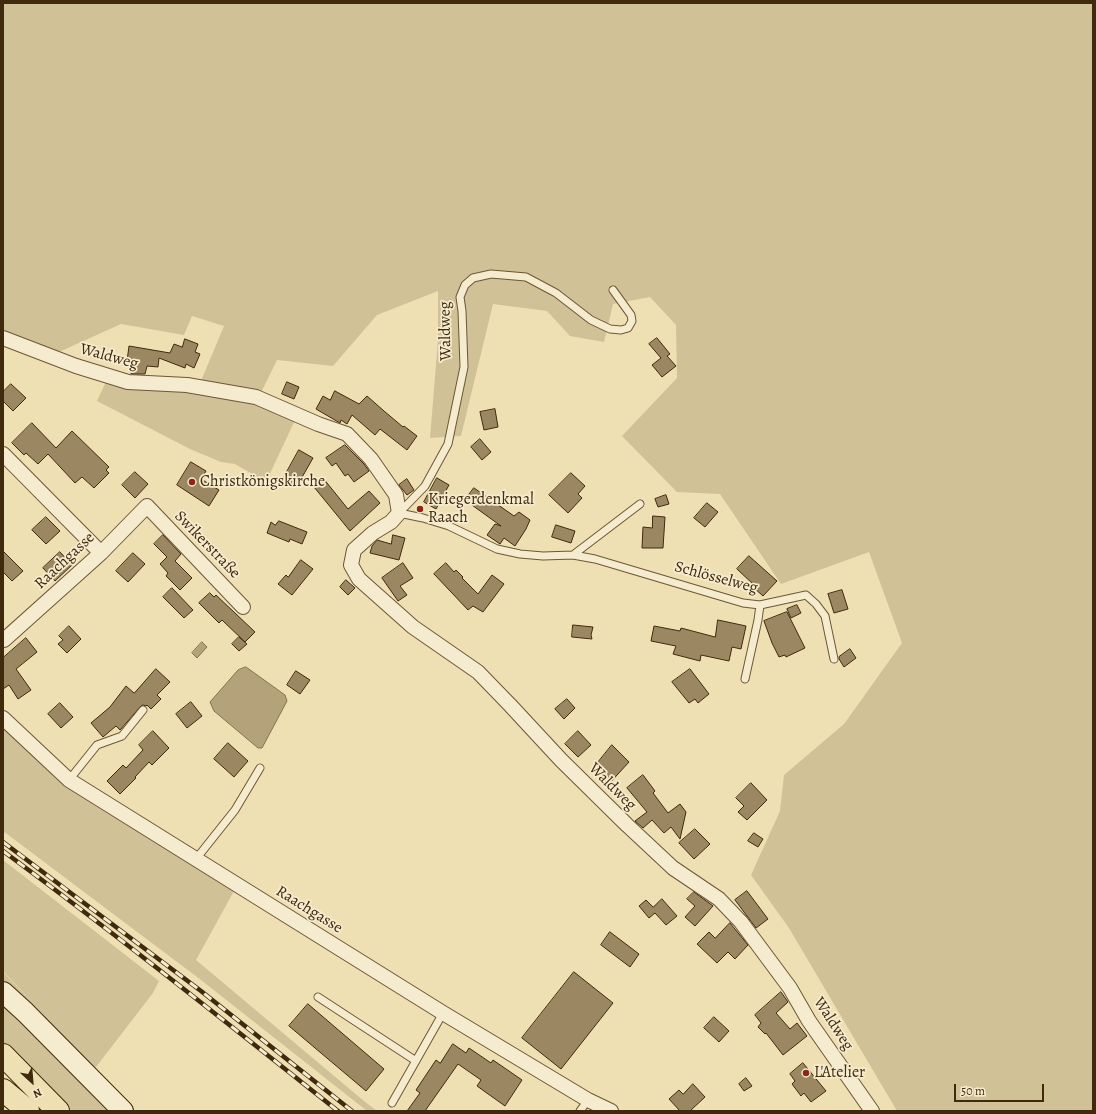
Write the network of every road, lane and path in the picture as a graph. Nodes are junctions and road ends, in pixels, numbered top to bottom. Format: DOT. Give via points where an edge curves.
graph roads {
  1 [pos="613,290"];
  2 [pos="3,338"];
  3 [pos="3,454"];
  4 [pos="640,504"];
  5 [pos="147,506"];
  6 [pos="399,513"];
  7 [pos="101,553"];
  8 [pos="573,555"];
  9 [pos="760,605"];
  10 [pos="243,607"];
  11 [pos="4,640"];
  12 [pos="834,659"];
  13 [pos="745,679"];
  14 [pos="143,710"];
  15 [pos="3,718"];
  16 [pos="260,768"];
  17 [pos="69,780"];
  18 [pos="196,859"];
  19 [pos="3,992"];
  20 [pos="318,997"];
  21 [pos="443,1013"];
  22 [pos="3,1055"];
  23 [pos="416,1061"];
  24 [pos="3,1090"];
  25 [pos="392,1103"];
  26 [pos="584,1105"];
  27 [pos="28,1111"];
  28 [pos="58,1111"];
  29 [pos="123,1111"];
  30 [pos="611,1111"];
  31 [pos="872,1111"];
  1 -- 6 [label="lane, Waldweg" via="631,315 632,321 628,328 610,329 591,320 556,293 526,277 491,274 473,278 465,285 460,297 464,367 448,444 425,486"];
  2 -- 6 [label="street, Waldweg" via="76,366 128,382 187,385 256,398 347,434 371,459 396,495"];
  3 -- 7 [label="street"];
  4 -- 8 [label="lane"];
  5 -- 7 [label="street, Raachgasse"];
  5 -- 10 [label="street, Swikerstraße"];
  6 -- 8 [label="lane, Schlösselweg" via="449,526 496,549 542,556"];
  6 -- 31 [label="street, Waldweg" via="354,550 351,565 359,579 413,627 478,672 627,825 673,868 719,899 741,922 790,988 809,1022"];
  7 -- 11 [label="street, Raachgasse"];
  8 -- 9 [label="lane, Schlösselweg"];
  9 -- 12 [label="lane, Schlösselweg" via="806,595 825,616"];
  9 -- 13 [label="lane"];
  14 -- 17 [label="lane" via="122,736 97,745"];
  15 -- 17 [label="street, Raachgasse"];
  16 -- 18 [label="lane" via="235,810"];
  17 -- 18 [label="street, Raachgasse"];
  18 -- 21 [label="street, Raachgasse"];
  19 -- 29 [label="main road"];
  20 -- 23 [label="lane"];
  21 -- 23 [label="lane"];
  21 -- 26 [label="street, Raachgasse"];
  22 -- 28 [label="highway"];
  23 -- 25 [label="lane"];
  24 -- 27 [label="highway"];
  26 -- 30 [label="street, Raachgasse"];
}
